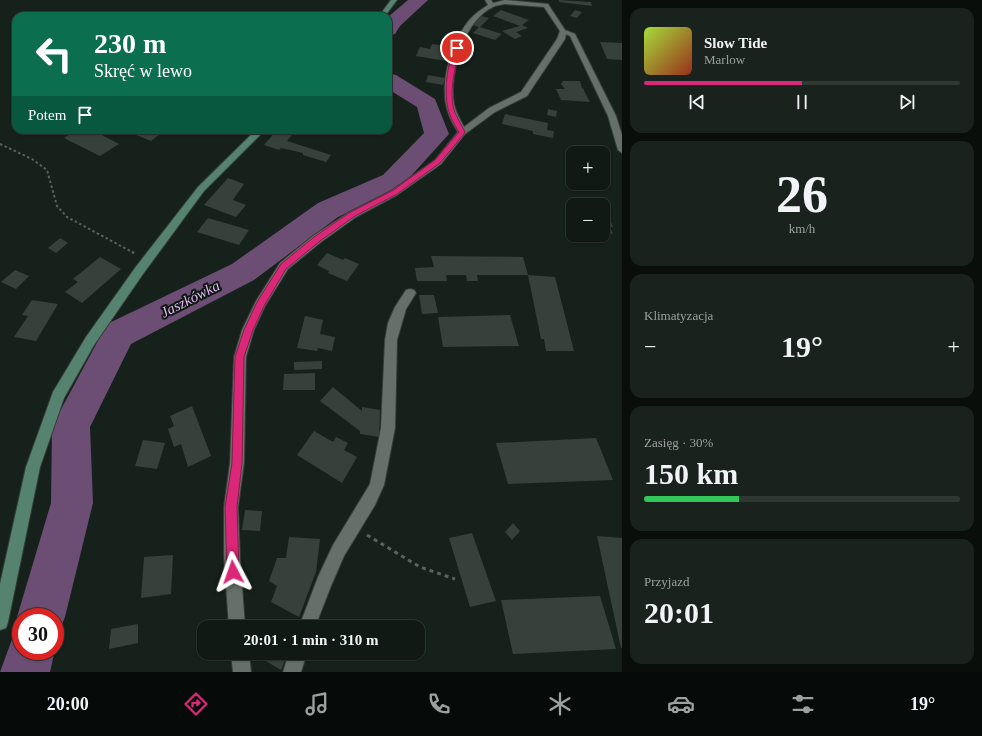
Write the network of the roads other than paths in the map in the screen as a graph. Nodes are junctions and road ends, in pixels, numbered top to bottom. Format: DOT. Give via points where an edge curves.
graph roads {
  1 [pos="394,0"];
  2 [pos="547,2"];
  3 [pos="489,3"];
  4 [pos="385,12"];
  5 [pos="563,31"];
  6 [pos="462,132"];
  7 [pos="257,134"];
  8 [pos="622,150"];
  9 [pos="410,293"];
  10 [pos="237,620"];
  11 [pos="309,620"];
  12 [pos="0,622"];
  13 [pos="241,660"];
  14 [pos="296,660"];
  15 [pos="242,672"];
  16 [pos="292,672"];
  1 -- 4 [label="street"];
  2 -- 3 [label="street"];
  2 -- 5 [label="street"];
  3 -- 6 [label="street" via="467,28 457,48 452,68 452,112"];
  5 -- 6 [label="street" via="561,39 524,94 492,110"];
  5 -- 8 [label="street" via="573,35 612,116"];
  6 -- 10 [label="street" via="438,162 394,193 352,215 284,266 260,304 248,330 240,357 237,463 231,507"];
  7 -- 12 [label="street" via="201,188 90,341 58,396 33,467"];
  9 -- 11 [label="street" via="399,308 390,339 388,430 377,485 318,594"];
  13 -- 15 [label="street"];
  14 -- 16 [label="street"];
}
